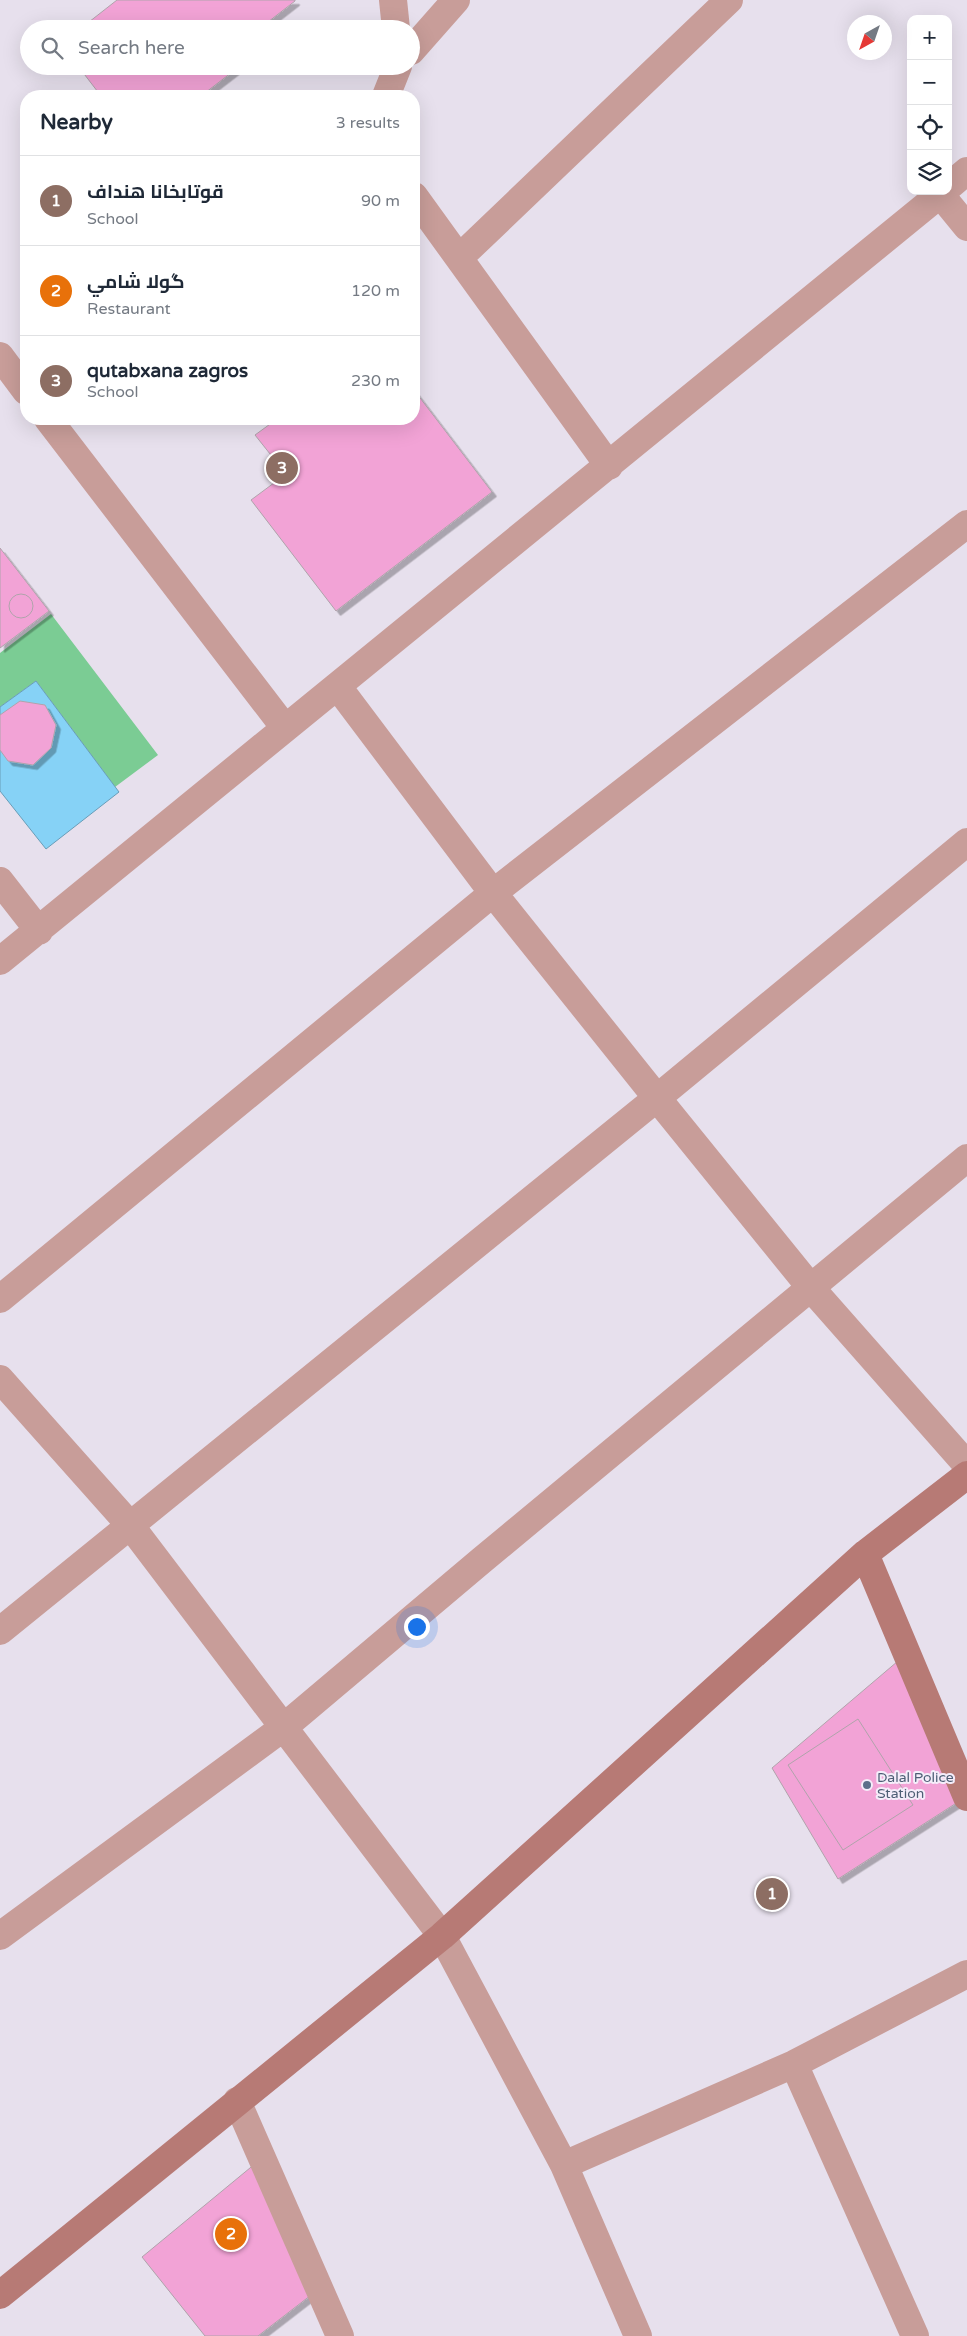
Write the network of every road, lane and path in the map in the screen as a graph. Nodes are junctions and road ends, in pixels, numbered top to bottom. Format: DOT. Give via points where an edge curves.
graph roads {
  1 [pos="393,0"];
  2 [pos="456,0"];
  3 [pos="729,0"];
  4 [pos="395,20"];
  5 [pos="420,41"];
  6 [pos="394,75"];
  7 [pos="388,90"];
  8 [pos="967,171"];
  9 [pos="952,184"];
  10 [pos="939,195"];
  11 [pos="947,195"];
  12 [pos="420,204"];
  13 [pos="967,227"];
  14 [pos="459,258"];
  15 [pos="1,359"];
  16 [pos="20,383"];
  17 [pos="53,425"];
  18 [pos="609,466"];
  19 [pos="964,532"];
  20 [pos="338,687"];
  21 [pos="284,728"];
  22 [pos="967,842"];
  23 [pos="0,881"];
  24 [pos="493,893"];
  25 [pos="39,931"];
  26 [pos="0,961"];
  27 [pos="657,1098"];
  28 [pos="967,1158"];
  29 [pos="811,1288"];
  30 [pos="0,1300"];
  31 [pos="0,1378"];
  32 [pos="967,1465"];
  33 [pos="967,1475"];
  34 [pos="130,1525"];
  35 [pos="865,1554"];
  36 [pos="0,1631"];
  37 [pos="284,1727"];
  38 [pos="967,1797"];
  39 [pos="0,1936"];
  40 [pos="442,1936"];
  41 [pos="967,1974"];
  42 [pos="794,2064"];
  43 [pos="238,2101"];
  44 [pos="564,2165"];
  45 [pos="0,2295"];
  46 [pos="340,2336"];
  47 [pos="638,2336"];
  48 [pos="915,2336"];
  1 -- 4 [label="street"];
  2 -- 5 [label="street"];
  3 -- 14 [label="street"];
  6 -- 7 [label="street"];
  8 -- 9 [label="street"];
  10 -- 18 [label="street"];
  11 -- 13 [label="street"];
  12 -- 14 [label="street"];
  14 -- 18 [label="street"];
  15 -- 16 [label="street"];
  17 -- 21 [label="street"];
  18 -- 20 [label="street"];
  19 -- 24 [label="street"];
  20 -- 21 [label="street"];
  20 -- 24 [label="street"];
  21 -- 25 [label="street"];
  22 -- 27 [label="street"];
  23 -- 25 [label="street"];
  24 -- 27 [label="street"];
  24 -- 30 [label="street"];
  25 -- 26 [label="street"];
  27 -- 29 [label="street"];
  27 -- 34 [label="street"];
  28 -- 29 [label="street"];
  29 -- 32 [label="street"];
  29 -- 37 [label="street"];
  31 -- 34 [label="street"];
  33 -- 35 [label="main road"];
  34 -- 36 [label="street"];
  34 -- 37 [label="street"];
  35 -- 38 [label="main road"];
  35 -- 40 [label="main road"];
  37 -- 39 [label="street"];
  37 -- 40 [label="street"];
  40 -- 43 [label="main road"];
  40 -- 44 [label="street"];
  41 -- 42 [label="street"];
  42 -- 44 [label="street"];
  42 -- 48 [label="street"];
  43 -- 45 [label="main road"];
  43 -- 46 [label="street"];
  44 -- 47 [label="street"];
}
